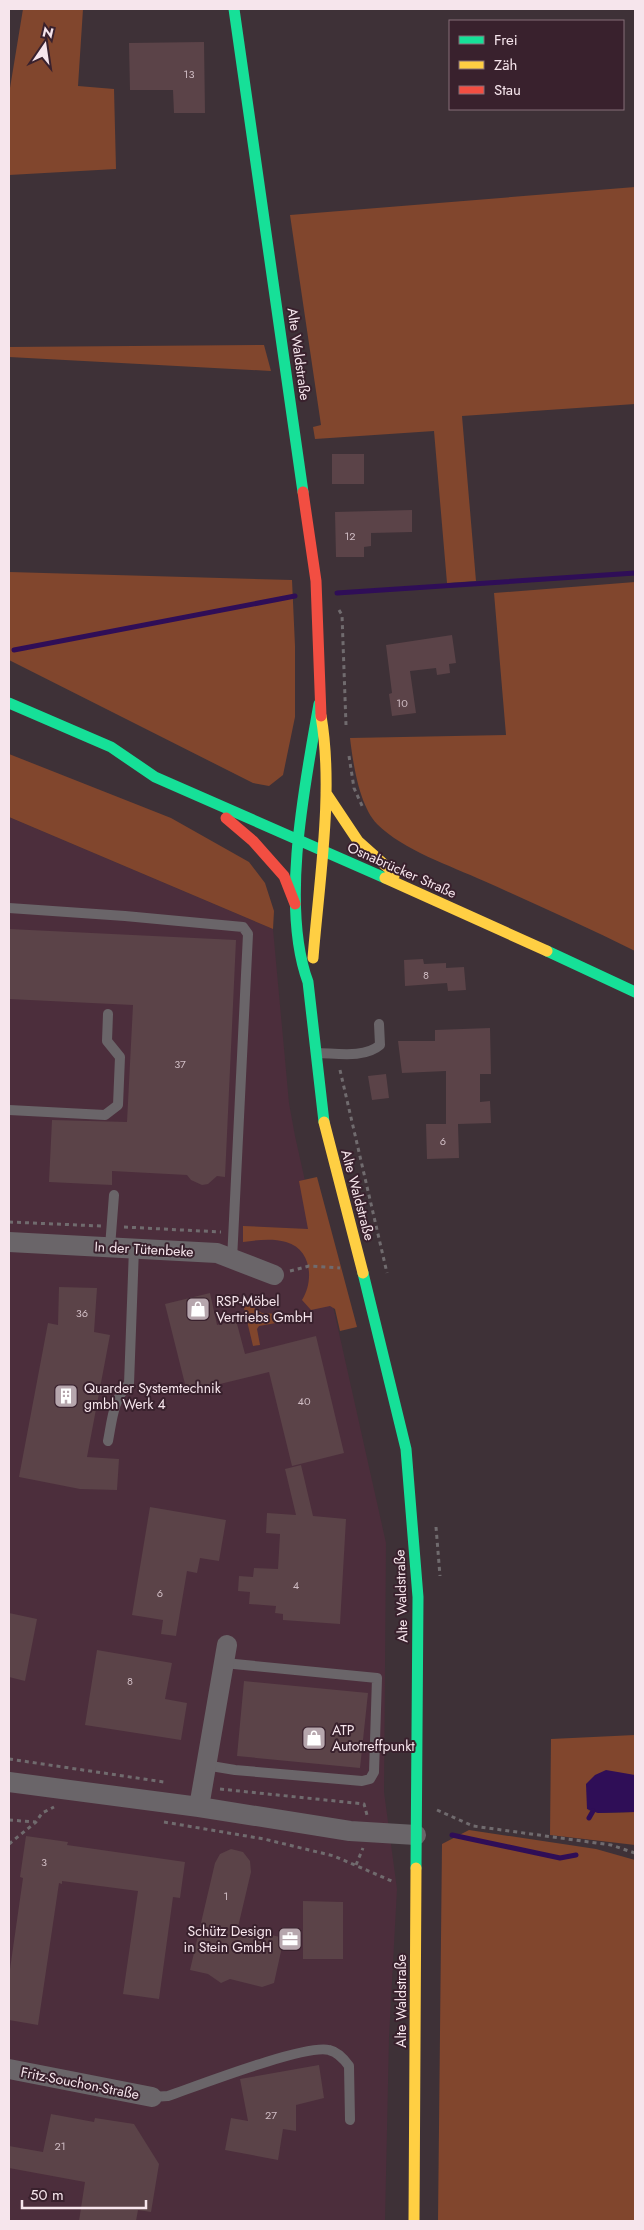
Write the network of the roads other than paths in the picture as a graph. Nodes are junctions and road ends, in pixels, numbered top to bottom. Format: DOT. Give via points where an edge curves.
graph roads {
  1 [pos="234,9"];
  2 [pos="9,702"];
  3 [pos="320,704"];
  4 [pos="121,768"];
  5 [pos="155,776"];
  6 [pos="305,782"];
  7 [pos="326,792"];
  8 [pos="294,796"];
  9 [pos="204,799"];
  10 [pos="264,813"];
  11 [pos="246,817"];
  12 [pos="299,841"];
  13 [pos="320,850"];
  14 [pos="372,873"];
  15 [pos="356,876"];
  16 [pos="333,886"];
  17 [pos="415,892"];
  18 [pos="318,903"];
  19 [pos="296,906"];
  20 [pos="9,908"];
  21 [pos="308,982"];
  22 [pos="635,992"];
  23 [pos="108,1014"];
  24 [pos="380,1024"];
  25 [pos="315,1053"];
  26 [pos="9,1110"];
  27 [pos="114,1195"];
  28 [pos="9,1242"];
  29 [pos="110,1247"];
  30 [pos="134,1248"];
  31 [pos="232,1260"];
  32 [pos="274,1275"];
  33 [pos="108,1441"];
  34 [pos="225,1654"];
  35 [pos="205,1765"];
  36 [pos="9,1782"];
  37 [pos="199,1807"];
  38 [pos="416,1835"];
  39 [pos="9,2069"];
  40 [pos="152,2097"];
  41 [pos="350,2120"];
  42 [pos="414,2221"];
  1 -- 3 [label="street, Alte Waldstraße" via="316,596"];
  2 -- 5 [label="street, Osnabrücker Straße" via="110,747"];
  3 -- 6 [label="street, Alte Waldstraße"];
  3 -- 7 [label="street, Alte Waldstraße" via="326,744"];
  4 -- 5 [label="street, Osnabrücker Straße"];
  5 -- 9 [label="street, Osnabrücker Straße"];
  6 -- 8 [label="street, Alte Waldstraße"];
  6 -- 12 [label="street, Alte Waldstraße"];
  7 -- 13 [label="street, Alte Waldstraße"];
  7 -- 17 [label="street" via="358,841"];
  9 -- 11 [label="street, Osnabrücker Straße"];
  9 -- 19 [label="street" via="254,841 284,876"];
  10 -- 11 [label="street"];
  11 -- 12 [label="street, Osnabrücker Straße"];
  12 -- 13 [label="street, Osnabrücker Straße"];
  12 -- 19 [label="street, Alte Waldstraße"];
  13 -- 14 [label="street, Osnabrücker Straße"];
  13 -- 18 [label="street, Alte Waldstraße"];
  14 -- 15 [label="street"];
  14 -- 17 [label="street, Osnabrücker Straße"];
  16 -- 18 [label="street"];
  17 -- 22 [label="street, Osnabrücker Straße"];
  18 -- 21 [label="street, Alte Waldstraße"];
  19 -- 21 [label="street, Alte Waldstraße" via="300,960"];
  20 -- 31 [label="lane" via="242,927 248,934"];
  21 -- 25 [label="street, Alte Waldstraße"];
  23 -- 26 [label="lane" via="107,1042 120,1057 118,1105 105,1115"];
  24 -- 25 [label="lane" via="380,1046 374,1050 347,1055"];
  25 -- 38 [label="street, Alte Waldstraße" via="322,1115 406,1449 418,1597"];
  27 -- 29 [label="lane"];
  28 -- 29 [label="street, In der Tütenbeke"];
  29 -- 30 [label="street, In der Tütenbeke"];
  30 -- 31 [label="street, In der Tütenbeke" via="217,1252"];
  30 -- 33 [label="lane" via="129,1384 121,1391 116,1403"];
  31 -- 32 [label="street, In der Tütenbeke"];
  34 -- 35 [label="street"];
  34 -- 35 [label="lane" via="377,1678 374,1772 370,1779 362,1782"];
  35 -- 37 [label="street"];
  36 -- 37 [label="street"];
  37 -- 38 [label="street" via="350,1831"];
  38 -- 42 [label="street, Alte Waldstraße"];
  39 -- 40 [label="street, Fritz-Souchon-Straße"];
  40 -- 41 [label="lane" via="168,2096 303,2052 328,2050 336,2052 349,2066"];
}
